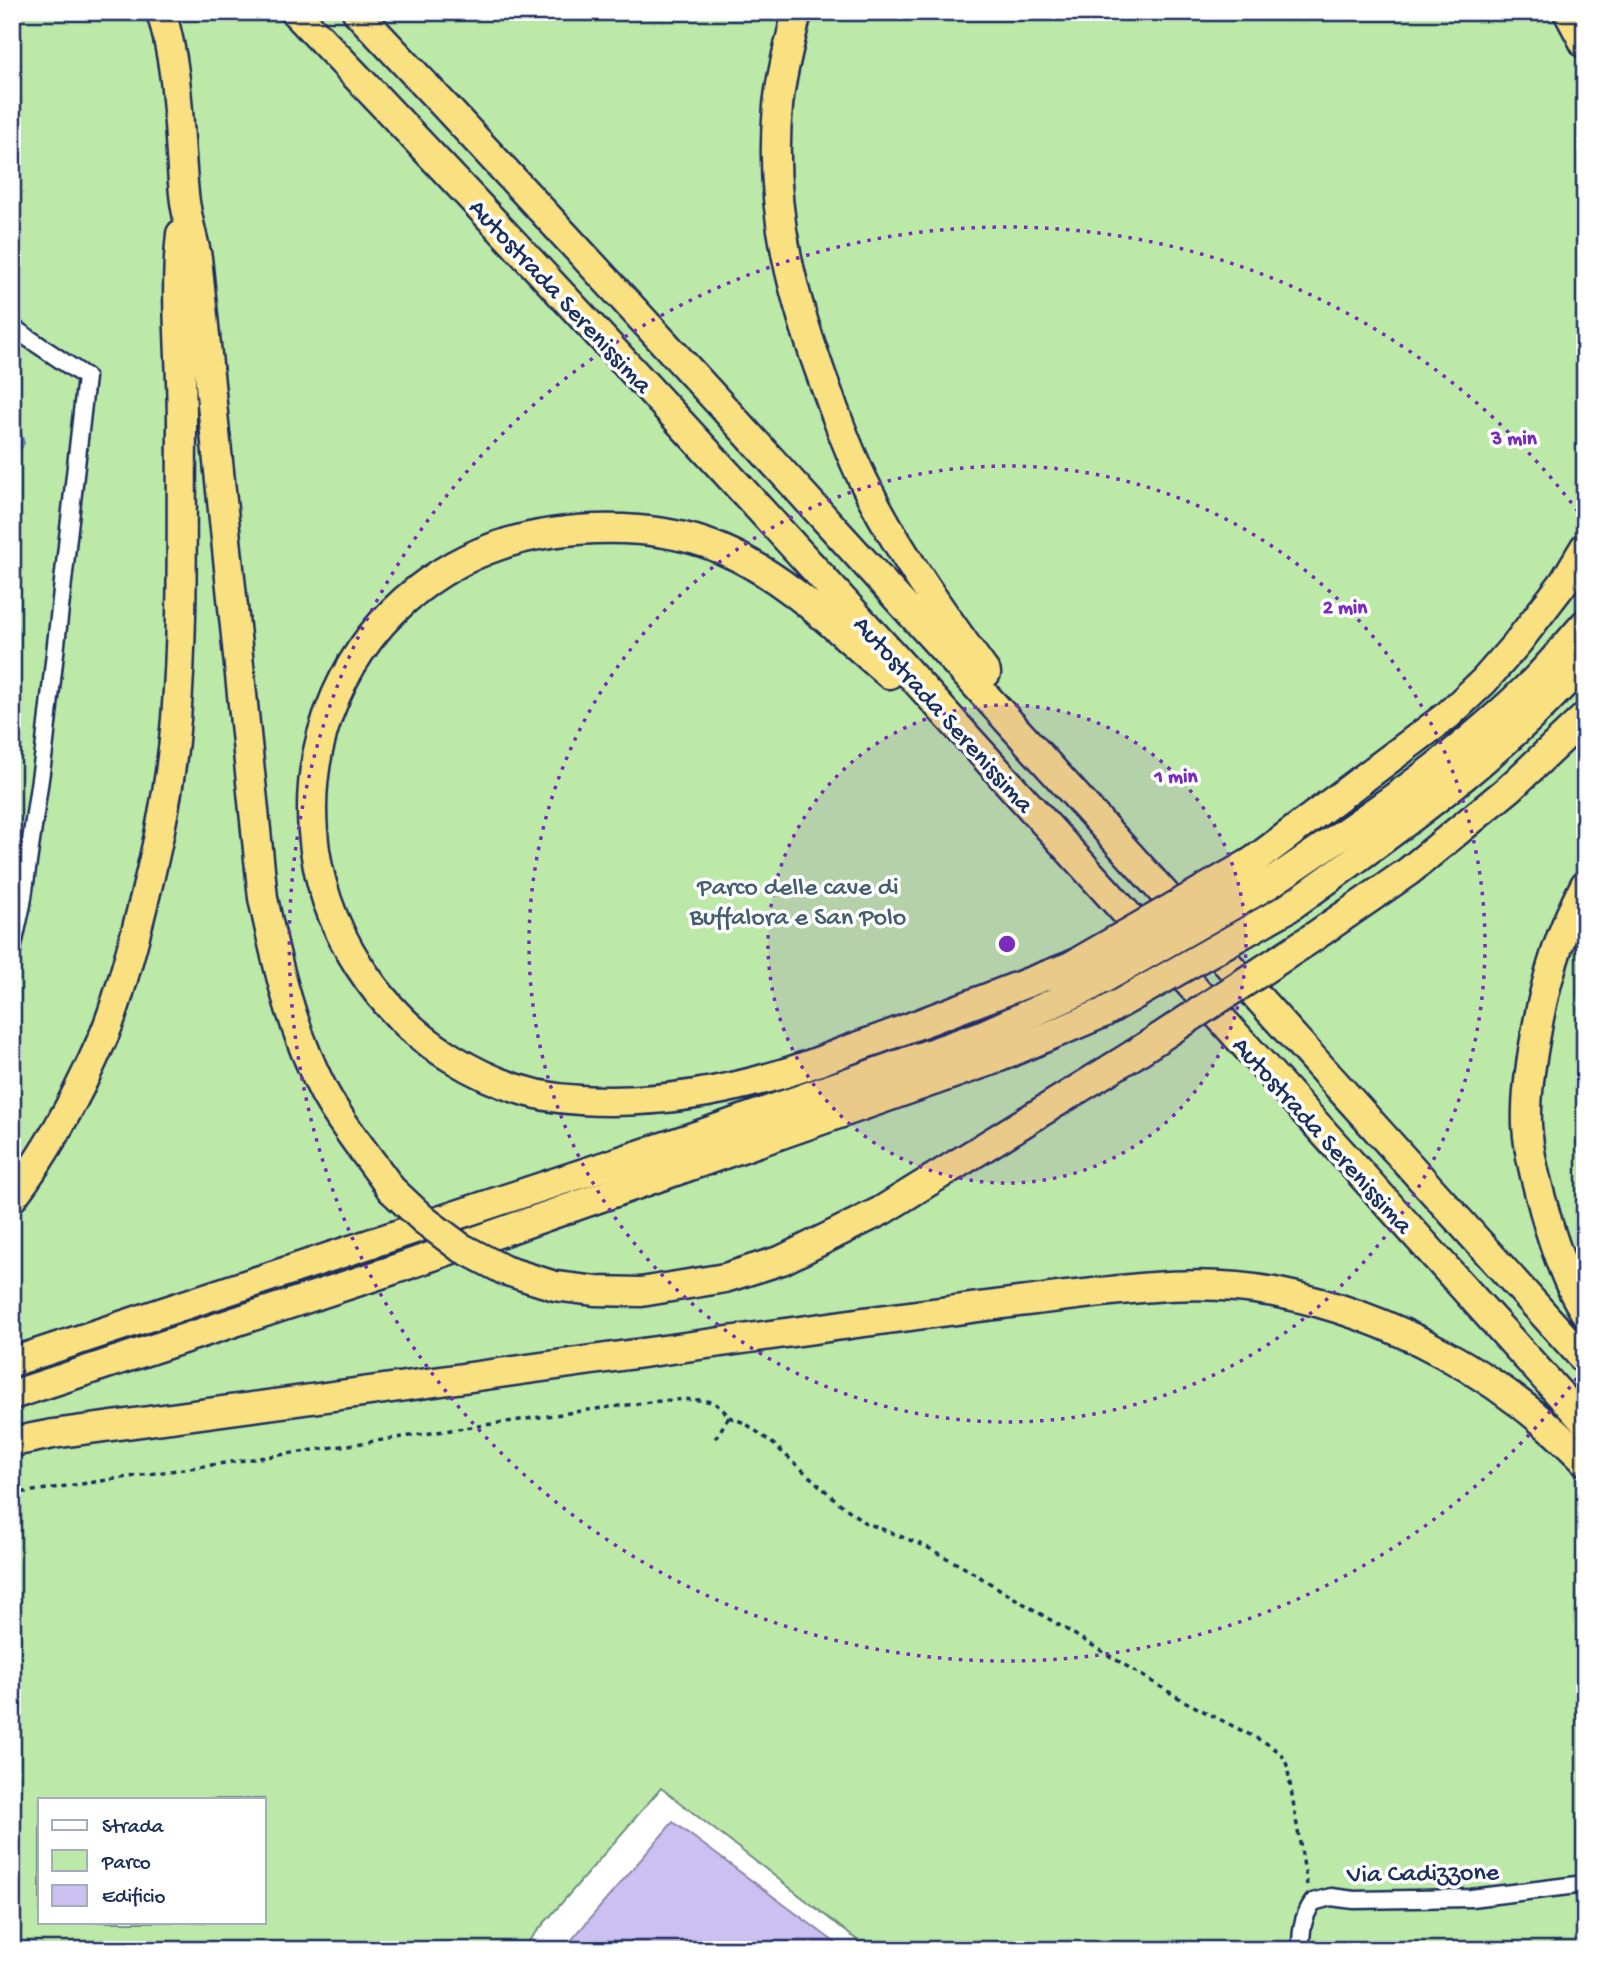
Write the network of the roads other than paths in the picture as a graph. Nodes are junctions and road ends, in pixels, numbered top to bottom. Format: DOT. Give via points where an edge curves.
graph roads {
  1 [pos="161,12"];
  2 [pos="295,12"];
  3 [pos="357,12"];
  4 [pos="797,12"];
  5 [pos="1568,12"];
  6 [pos="1585,44"];
  7 [pos="184,196"];
  8 [pos="12,327"];
  9 [pos="1585,547"];
  10 [pos="1585,624"];
  11 [pos="1585,661"];
  12 [pos="1585,717"];
  13 [pos="956,724"];
  14 [pos="1017,730"];
  15 [pos="1260,873"];
  16 [pos="1585,885"];
  17 [pos="12,950"];
  18 [pos="1079,977"];
  19 [pos="12,1198"];
  20 [pos="1585,1312"];
  21 [pos="1585,1360"];
  22 [pos="12,1362"];
  23 [pos="12,1395"];
  24 [pos="1585,1422"];
  25 [pos="12,1442"];
  26 [pos="1585,1461"];
  27 [pos="1585,1884"];
  28 [pos="1301,1950"];
  1 -- 7 [label="highway" via="179,104"];
  2 -- 13 [label="highway, Autostrada Serenissima" via="463,187"];
  3 -- 14 [label="highway, Autostrada Serenissima"];
  4 -- 14 [label="highway" via="778,104 778,202 784,253 811,350 863,480 907,558 988,676"];
  5 -- 6 [label="highway"];
  7 -- 12 [label="highway, bridge" via="197,258 263,898 279,973 298,1035 325,1093 391,1189 460,1247 504,1270 555,1286 641,1292 725,1278 782,1260 881,1211 1133,1055 1419,863 1510,788"];
  7 -- 19 [label="highway" via="178,260 181,631 176,722 161,828 125,973 102,1041 68,1110"];
  8 -- 17 [label="street" via="86,377 44,751"];
  9 -- 15 [label="highway" via="1564,582 1484,681"];
  10 -- 15 [label="highway" via="1539,676 1467,741 1370,817"];
  11 -- 23 [label="highway, bridge" via="1486,760 1390,835 1288,908 1103,1013 977,1066 384,1273"];
  13 -- 18 [label="highway" via="888,673 793,590 720,549 649,531 571,530 537,535 466,560 437,577 402,604 355,656 336,693 316,764 311,809 316,858 344,942 396,1014 429,1044 476,1073 522,1091 577,1100 629,1101 699,1093 778,1075 954,1011"];
  13 -- 24 [label="highway, Autostrada Serenissima"];
  14 -- 21 [label="highway, Autostrada Serenissima"];
  15 -- 18 [label="highway, bridge"];
  16 -- 20 [label="highway" via="1554,953 1541,999 1527,1124 1533,1172 1555,1247"];
  18 -- 22 [label="highway" via="980,1036 699,1135"];
  25 -- 26 [label="highway" via="871,1321 1145,1286 1212,1285 1271,1291 1327,1304 1437,1348 1499,1386"];
  27 -- 28 [label="street, Via Cadizzone" via="1471,1898 1331,1897 1312,1902 1305,1914"];
}
